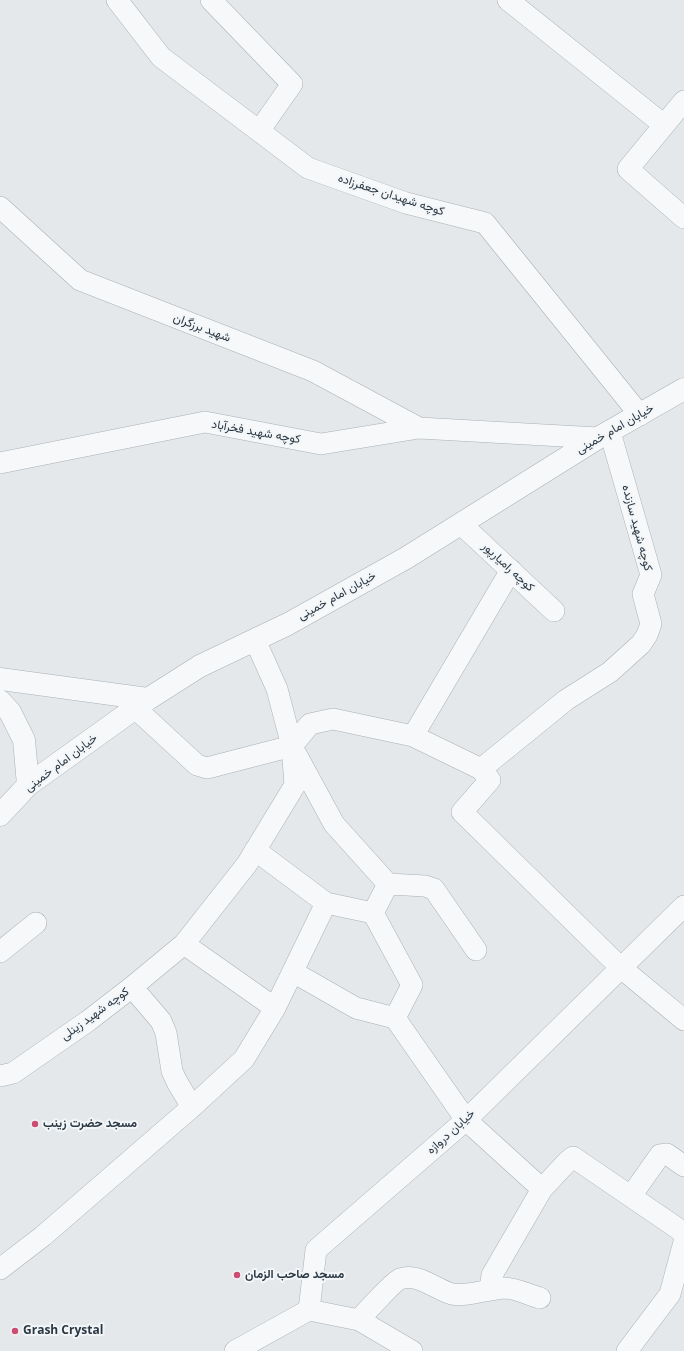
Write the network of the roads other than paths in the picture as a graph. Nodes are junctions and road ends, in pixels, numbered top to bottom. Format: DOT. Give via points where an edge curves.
graph roads {
  1 [pos="117,0"];
  2 [pos="211,0"];
  3 [pos="508,0"];
  4 [pos="684,100"];
  5 [pos="664,125"];
  6 [pos="259,131"];
  7 [pos="0,207"];
  8 [pos="684,218"];
  9 [pos="684,389"];
  10 [pos="640,415"];
  11 [pos="419,428"];
  12 [pos="604,435"];
  13 [pos="0,463"];
  14 [pos="461,524"];
  15 [pos="510,570"];
  16 [pos="554,611"];
  17 [pos="255,640"];
  18 [pos="0,680"];
  19 [pos="142,703"];
  20 [pos="3,710"];
  21 [pos="413,736"];
  22 [pos="292,746"];
  23 [pos="481,769"];
  24 [pos="28,785"];
  25 [pos="0,815"];
  26 [pos="255,850"];
  27 [pos="388,884"];
  28 [pos="326,903"];
  29 [pos="684,906"];
  30 [pos="373,914"];
  31 [pos="36,923"];
  32 [pos="184,944"];
  33 [pos="476,950"];
  34 [pos="0,952"];
  35 [pos="620,967"];
  36 [pos="293,972"];
  37 [pos="132,987"];
  38 [pos="275,1008"];
  39 [pos="395,1018"];
  40 [pos="684,1020"];
  41 [pos="0,1076"];
  42 [pos="192,1107"];
  43 [pos="466,1120"];
  44 [pos="684,1166"];
  45 [pos="542,1189"];
  46 [pos="631,1196"];
  47 [pos="684,1235"];
  48 [pos="684,1242"];
  49 [pos="0,1269"];
  50 [pos="494,1289"];
  51 [pos="540,1298"];
  52 [pos="677,1298"];
  53 [pos="309,1310"];
  54 [pos="359,1320"];
  55 [pos="235,1351"];
  56 [pos="412,1351"];
  57 [pos="627,1351"];
  1 -- 6 [label="street, کوچه شهیدان جعفرزاده" via="161,57"];
  2 -- 6 [label="street" via="292,84"];
  3 -- 5 [label="street"];
  4 -- 5 [label="street"];
  5 -- 8 [label="street" via="628,169"];
  6 -- 10 [label="street, کوچه شهیدان جعفرزاده" via="308,168 406,203 485,223"];
  7 -- 11 [label="street, شهید برزگران" via="80,280 313,371"];
  9 -- 10 [label="street, خیابان امام خمینی"];
  10 -- 12 [label="street, خیابان امام خمینی"];
  11 -- 12 [label="street"];
  11 -- 13 [label="street, کوچه شهید فخرآباد" via="321,444 205,422"];
  12 -- 14 [label="street, خیابان امام خمینی"];
  12 -- 23 [label="street, کوچه شهید سازنده" via="651,575 643,594 651,624 647,635 641,644 610,672 566,700"];
  14 -- 15 [label="street, کوچه رامیارپور"];
  14 -- 17 [label="street, خیابان امام خمینی" via="385,570"];
  15 -- 16 [label="street, کوچه رامیارپور"];
  15 -- 21 [label="street"];
  17 -- 19 [label="street, خیابان امام خمینی" via="200,666"];
  17 -- 22 [label="street" via="277,690"];
  18 -- 19 [label="street"];
  19 -- 22 [label="street" via="197,765 207,768"];
  19 -- 24 [label="street, خیابان امام خمینی"];
  20 -- 24 [label="street" via="24,740"];
  21 -- 22 [label="street" via="333,719 310,724"];
  21 -- 23 [label="street"];
  22 -- 26 [label="street, کوچه شهید زینلی" via="295,785"];
  22 -- 27 [label="street" via="334,824"];
  23 -- 35 [label="street" via="490,780 462,812"];
  24 -- 25 [label="street, خیابان امام خمینی"];
  26 -- 28 [label="street"];
  26 -- 32 [label="street, کوچه شهید زینلی" via="247,864"];
  27 -- 30 [label="street"];
  27 -- 33 [label="street" via="425,886 434,889"];
  28 -- 30 [label="street"];
  28 -- 36 [label="street"];
  29 -- 35 [label="street, خیابان دروازه"];
  30 -- 39 [label="street" via="412,985"];
  31 -- 34 [label="street"];
  32 -- 37 [label="street, کوچه شهید زینلی"];
  32 -- 38 [label="street"];
  35 -- 40 [label="street"];
  35 -- 43 [label="street, خیابان دروازه"];
  36 -- 38 [label="street"];
  36 -- 39 [label="street" via="356,1008"];
  37 -- 41 [label="street, کوچه شهید زینلی" via="13,1073"];
  37 -- 42 [label="street" via="161,1021 166,1033 172,1071"];
  38 -- 42 [label="street" via="244,1059"];
  39 -- 43 [label="street"];
  42 -- 49 [label="street" via="43,1236"];
  43 -- 45 [label="street"];
  43 -- 53 [label="street, خیابان دروازه" via="316,1250"];
  44 -- 46 [label="street" via="667,1154 660,1155"];
  45 -- 46 [label="street" via="573,1157"];
  45 -- 50 [label="street" via="492,1275 490,1282"];
  46 -- 47 [label="street"];
  48 -- 52 [label="street"];
  50 -- 51 [label="street" via="507,1288"];
  50 -- 54 [label="street" via="452,1294 419,1279 400,1279"];
  52 -- 57 [label="street"];
  53 -- 54 [label="street"];
  53 -- 55 [label="street"];
  54 -- 56 [label="street"];
}
